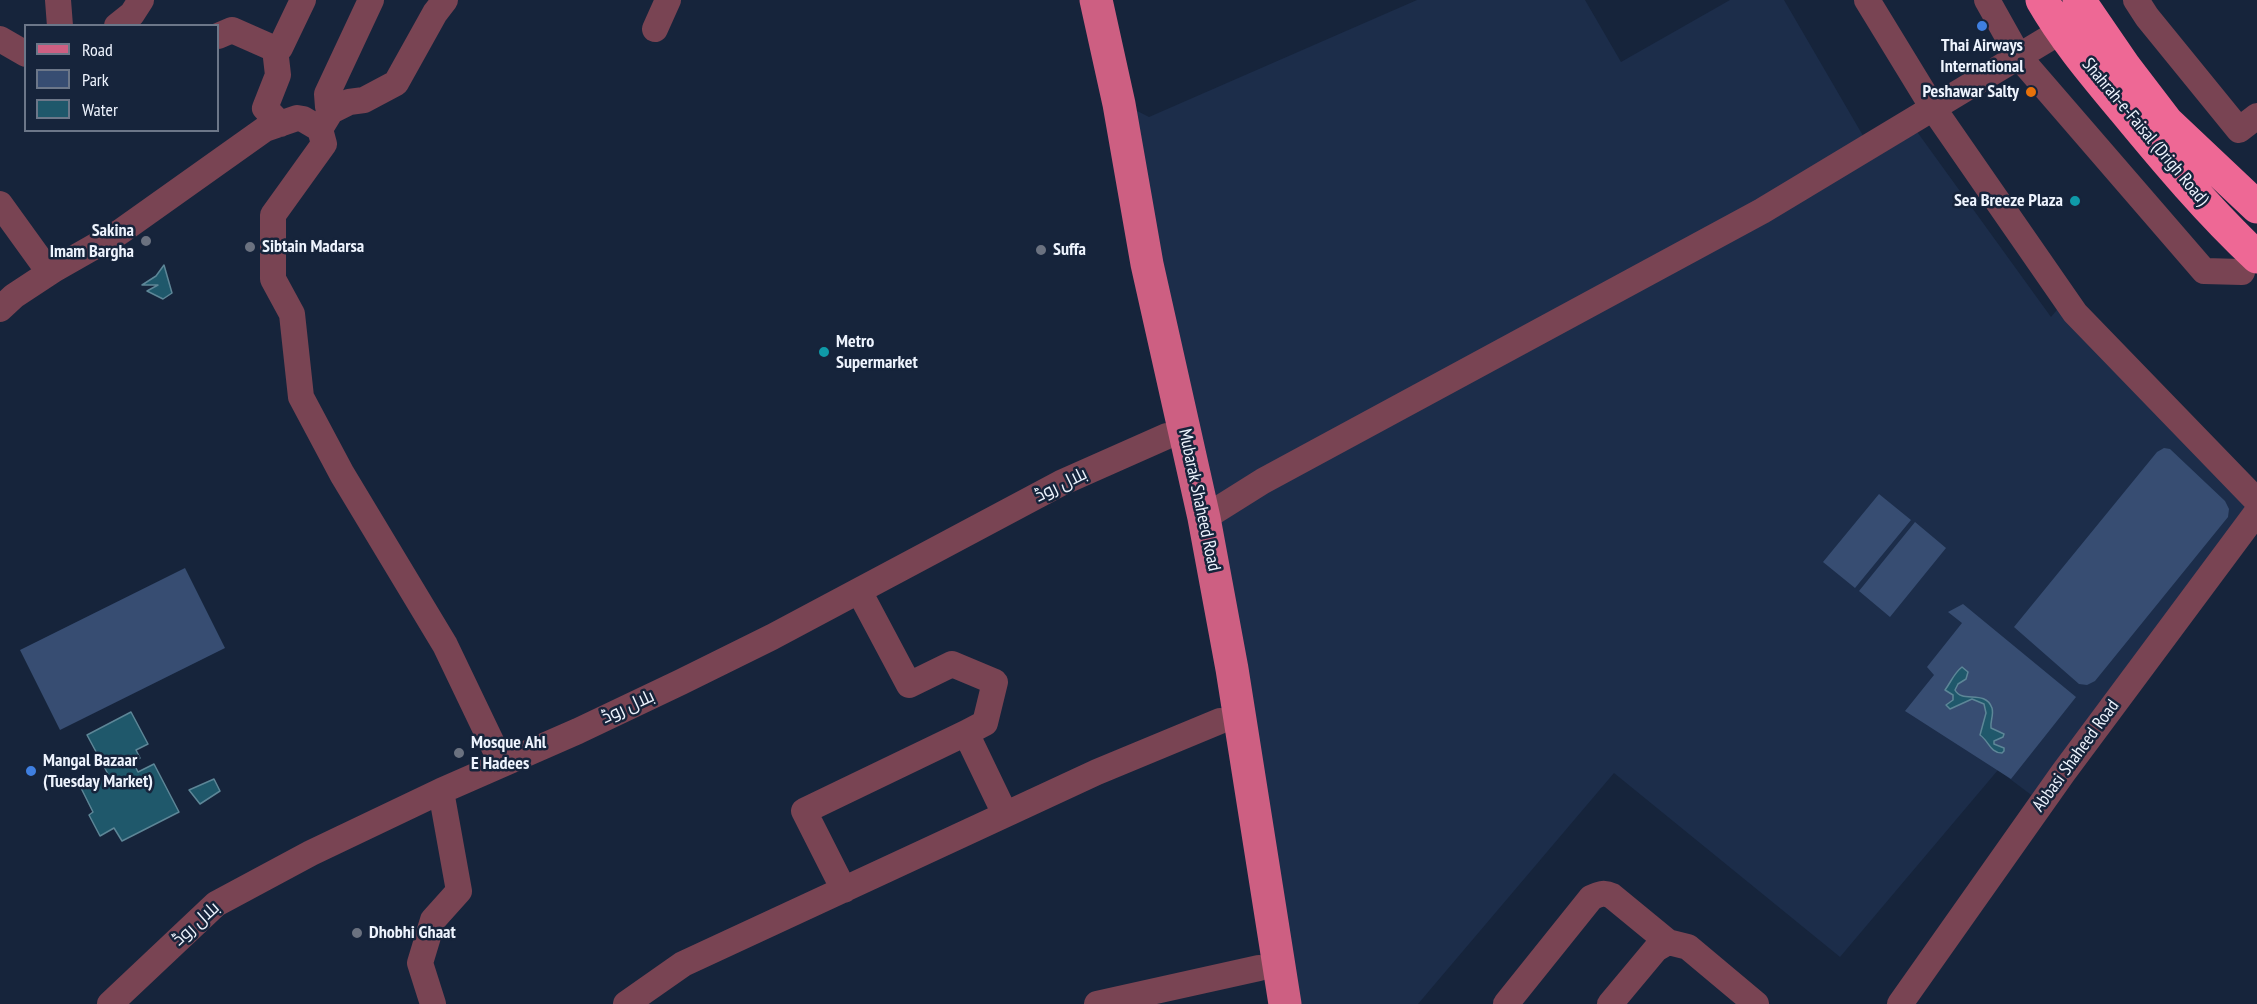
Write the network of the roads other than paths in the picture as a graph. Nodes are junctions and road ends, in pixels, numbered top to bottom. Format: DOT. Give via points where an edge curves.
graph roads {
  1 [pos="58,0"];
  2 [pos="141,0"];
  3 [pos="303,0"];
  4 [pos="371,0"];
  5 [pos="445,0"];
  6 [pos="668,0"];
  7 [pos="1078,0"];
  8 [pos="1096,0"];
  9 [pos="1867,0"];
  10 [pos="1987,0"];
  11 [pos="2042,0"];
  12 [pos="2079,0"];
  13 [pos="2136,0"];
  14 [pos="60,24"];
  15 [pos="120,24"];
  16 [pos="655,29"];
  17 [pos="2061,31"];
  18 [pos="219,36"];
  19 [pos="0,39"];
  20 [pos="275,49"];
  21 [pos="24,53"];
  22 [pos="2019,57"];
  23 [pos="1933,108"];
  24 [pos="2257,117"];
  25 [pos="326,120"];
  26 [pos="280,124"];
  27 [pos="0,204"];
  28 [pos="2257,207"];
  29 [pos="2250,265"];
  30 [pos="52,270"];
  31 [pos="0,309"];
  32 [pos="1167,436"];
  33 [pos="2257,501"];
  34 [pos="2257,512"];
  35 [pos="1204,518"];
  36 [pos="859,591"];
  37 [pos="1220,721"];
  38 [pos="966,733"];
  39 [pos="502,764"];
  40 [pos="441,791"];
  41 [pos="1005,814"];
  42 [pos="844,890"];
  43 [pos="1668,942"];
  44 [pos="1258,968"];
  45 [pos="110,1004"];
  46 [pos="433,1004"];
  47 [pos="626,1004"];
  48 [pos="1097,1004"];
  49 [pos="1265,1004"];
  50 [pos="1285,1004"];
  51 [pos="1506,1004"];
  52 [pos="1610,1004"];
  53 [pos="1756,1004"];
  54 [pos="1900,1004"];
  1 -- 14 [label="street"];
  2 -- 15 [label="street"];
  3 -- 20 [label="street" via="284,43"];
  4 -- 25 [label="street" via="327,94"];
  5 -- 25 [label="street" via="396,83 364,100 349,102"];
  6 -- 16 [label="street"];
  7 -- 32 [label="main road, Mubarak Shaheed Road"];
  8 -- 35 [label="main road, Mubarak Shaheed Road" via="1147,264"];
  9 -- 23 [label="street"];
  10 -- 22 [label="street"];
  11 -- 17 [label="highway, Shahrah-e-Faisal (Drigh Road)"];
  12 -- 28 [label="highway, Shahrah-e-Faisal (Drigh Road)" via="2167,122"];
  13 -- 24 [label="street" via="2239,130"];
  17 -- 22 [label="street"];
  17 -- 29 [label="highway, Shahrah-e-Faisal (Drigh Road)" via="2228,230"];
  18 -- 20 [label="street" via="232,30"];
  19 -- 21 [label="street"];
  20 -- 26 [label="street" via="278,75 265,108"];
  22 -- 23 [label="street"];
  22 -- 29 [label="street" via="2204,272"];
  23 -- 33 [label="street" via="2075,313"];
  23 -- 35 [label="street" via="1762,211 1263,481"];
  25 -- 26 [label="street" via="297,118"];
  25 -- 39 [label="street" via="324,144 273,215 273,279 292,314 301,396 342,474 446,645"];
  26 -- 30 [label="street" via="264,129 120,232"];
  27 -- 30 [label="street"];
  30 -- 31 [label="street"];
  32 -- 36 [label="street, بلال روڈ" via="1061,483"];
  32 -- 37 [label="main road, Mubarak Shaheed Road"];
  34 -- 54 [label="street, Abbasi Shaheed Road" via="2063,773"];
  35 -- 50 [label="main road, Mubarak Shaheed Road"];
  36 -- 38 [label="street" via="909,685 952,663 995,682 985,723"];
  36 -- 39 [label="street, بلال روڈ" via="681,682"];
  37 -- 41 [label="street"];
  37 -- 44 [label="main road, Mubarak Shaheed Road"];
  38 -- 41 [label="street"];
  38 -- 42 [label="street" via="804,811"];
  39 -- 40 [label="street, بلال روڈ"];
  40 -- 45 [label="street, بلال روڈ" via="216,904"];
  40 -- 46 [label="street" via="459,891 433,920 420,963"];
  41 -- 42 [label="street"];
  42 -- 47 [label="street" via="683,964"];
  43 -- 51 [label="street" via="1612,896 1597,895"];
  43 -- 52 [label="street" via="1656,949"];
  43 -- 53 [label="street" via="1688,947"];
  44 -- 48 [label="street"];
  44 -- 49 [label="main road, Mubarak Shaheed Road"];
}
